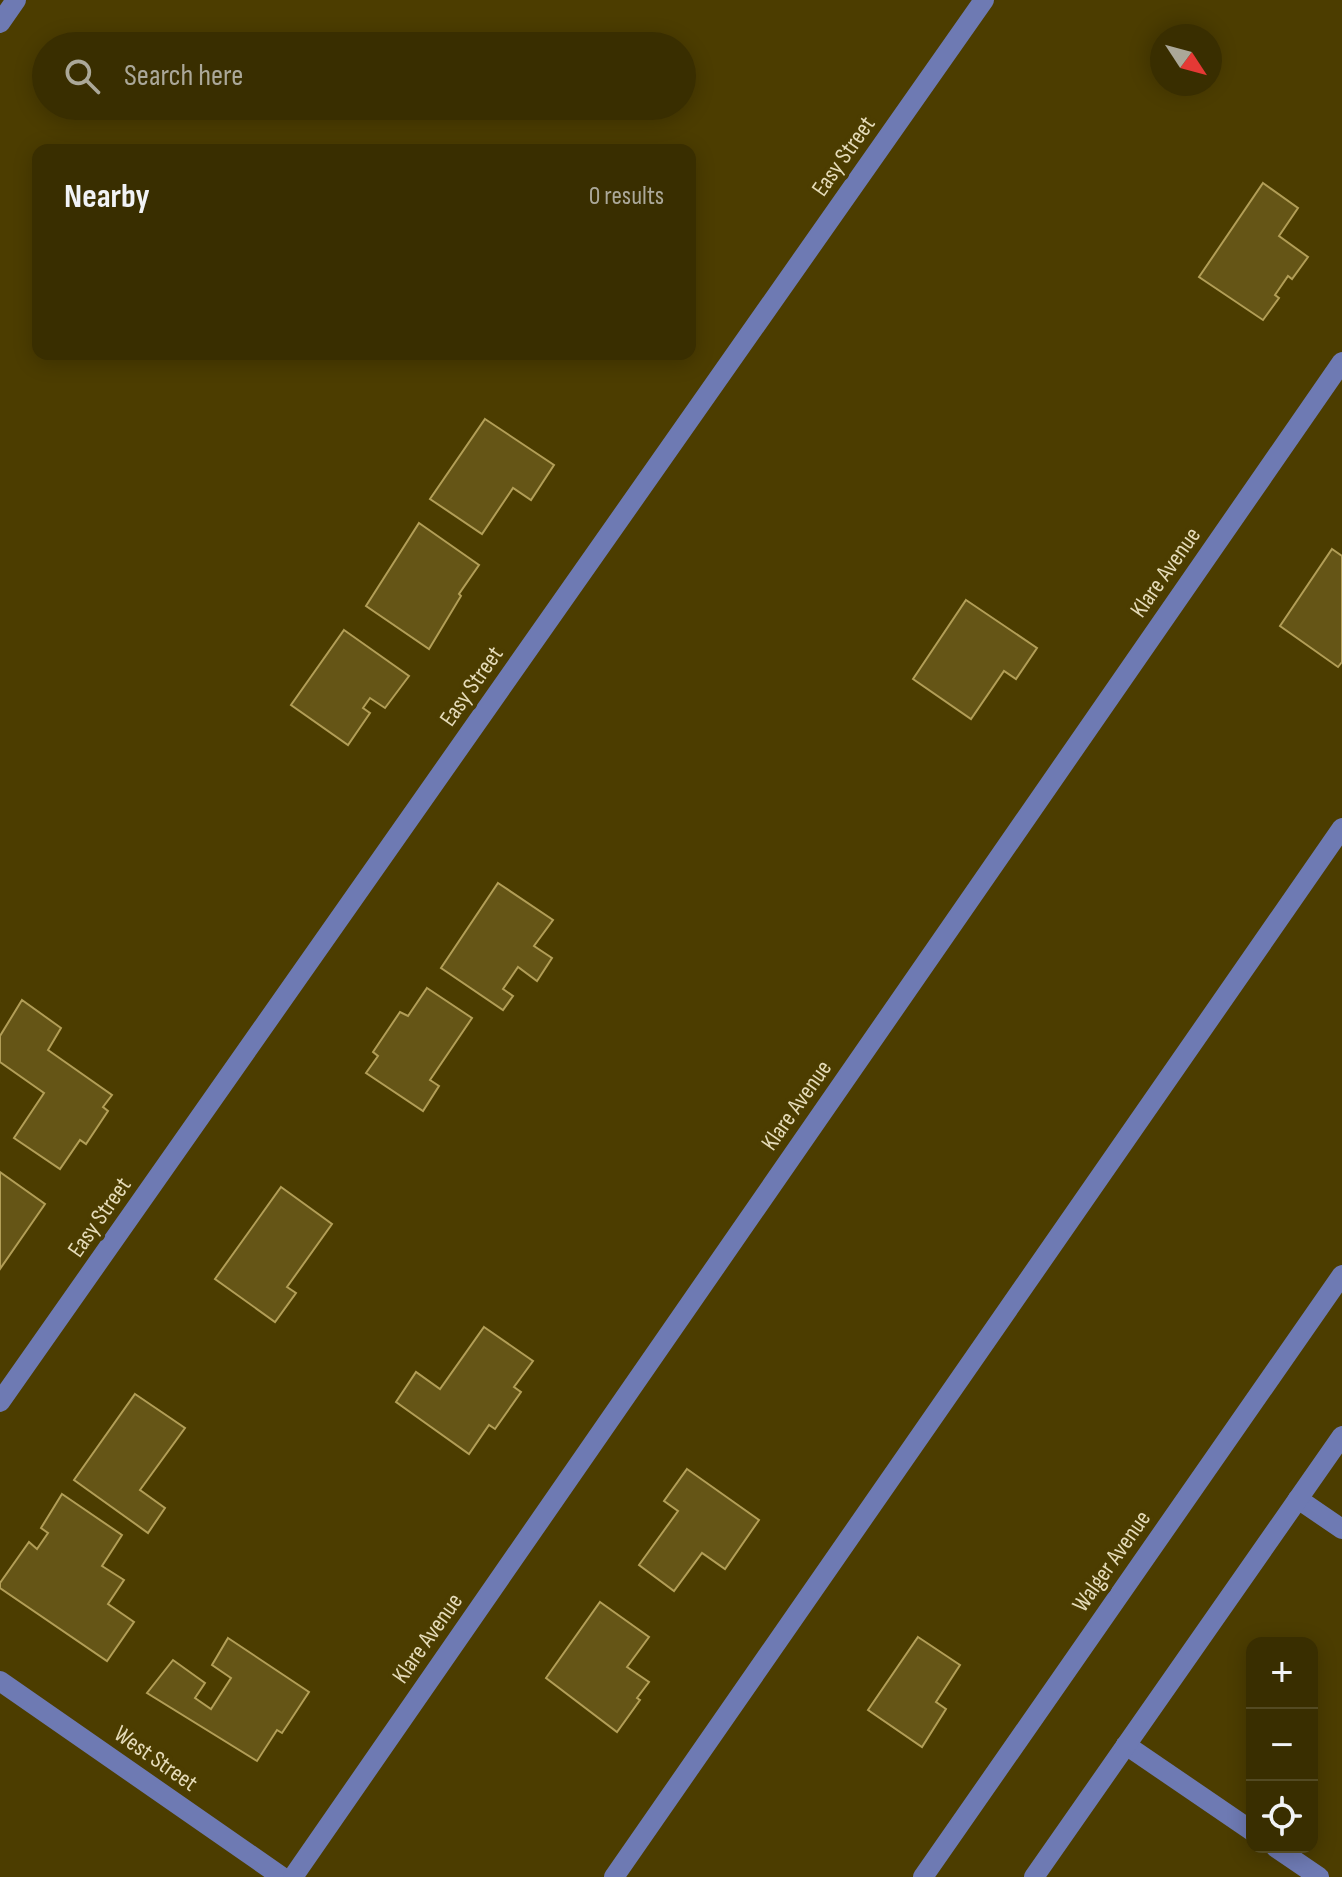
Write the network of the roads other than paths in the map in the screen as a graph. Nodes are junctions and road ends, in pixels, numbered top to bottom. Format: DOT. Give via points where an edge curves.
graph roads {
  1 [pos="16,0"];
  2 [pos="984,0"];
  3 [pos="0,23"];
  4 [pos="1342,362"];
  5 [pos="1342,828"];
  6 [pos="1342,1275"];
  7 [pos="0,1402"];
  8 [pos="1342,1436"];
  9 [pos="1298,1499"];
  10 [pos="1342,1529"];
  11 [pos="0,1681"];
  12 [pos="1126,1745"];
  13 [pos="1246,1827"];
  14 [pos="1284,1853"];
  15 [pos="282,1877"];
  16 [pos="293,1877"];
  17 [pos="614,1877"];
  18 [pos="923,1877"];
  19 [pos="1034,1877"];
  20 [pos="1319,1877"];
  1 -- 3 [label="street"];
  2 -- 7 [label="street, Easy Street"];
  4 -- 16 [label="street, Klare Avenue"];
  5 -- 17 [label="street"];
  6 -- 18 [label="street, Walger Avenue"];
  8 -- 9 [label="street"];
  9 -- 10 [label="street"];
  9 -- 12 [label="street"];
  11 -- 15 [label="street, West Street"];
  12 -- 13 [label="street"];
  12 -- 19 [label="street"];
  14 -- 20 [label="street"];
}
